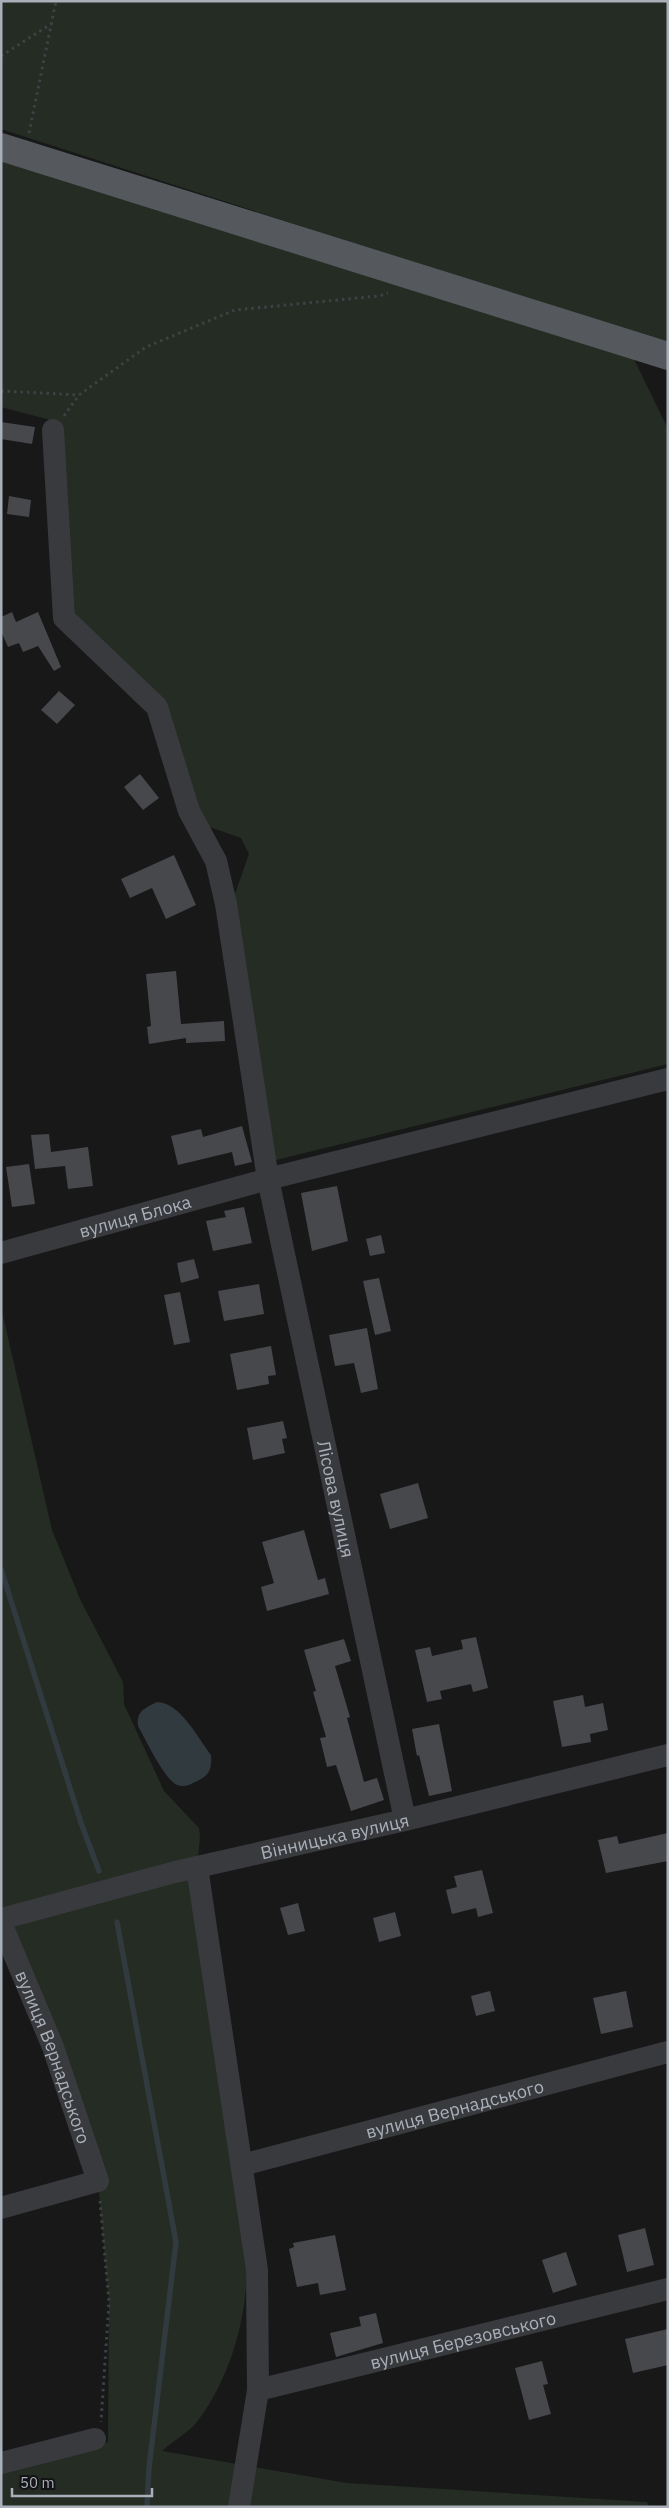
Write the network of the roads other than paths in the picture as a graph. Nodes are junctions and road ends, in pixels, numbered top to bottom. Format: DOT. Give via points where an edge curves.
graph roads {
  1 [pos="13,151"];
  2 [pos="668,356"];
  3 [pos="54,430"];
  4 [pos="668,1079"];
  5 [pos="268,1179"];
  6 [pos="1,1252"];
  7 [pos="668,1756"];
  8 [pos="405,1820"];
  9 [pos="197,1868"];
  10 [pos="1,1919"];
  11 [pos="1,1923"];
  12 [pos="668,2052"];
  13 [pos="242,2165"];
  14 [pos="1,2208"];
  15 [pos="668,2289"];
  16 [pos="258,2390"];
  17 [pos="95,2439"];
  18 [pos="1,2463"];
  19 [pos="239,2507"];
  1 -- 2 [label="main road"];
  3 -- 5 [label="street, Лісова вулиця" via="64,618 157,707 189,811 216,861 226,904"];
  4 -- 5 [label="street, вулиця Блока"];
  5 -- 6 [label="street, вулиця Блока"];
  5 -- 8 [label="street, Лісова вулиця"];
  7 -- 8 [label="street, Вінницька вулиця"];
  8 -- 9 [label="street, Вінницька вулиця"];
  9 -- 10 [label="street, Вінницька вулиця"];
  9 -- 13 [label="street"];
  11 -- 14 [label="street, вулиця Вернадського" via="53,2047 98,2181"];
  12 -- 13 [label="street, вулиця Вернадського"];
  13 -- 16 [label="street" via="257,2270"];
  15 -- 16 [label="street, вулиця Березовського"];
  16 -- 19 [label="street"];
  17 -- 18 [label="street"];
}
